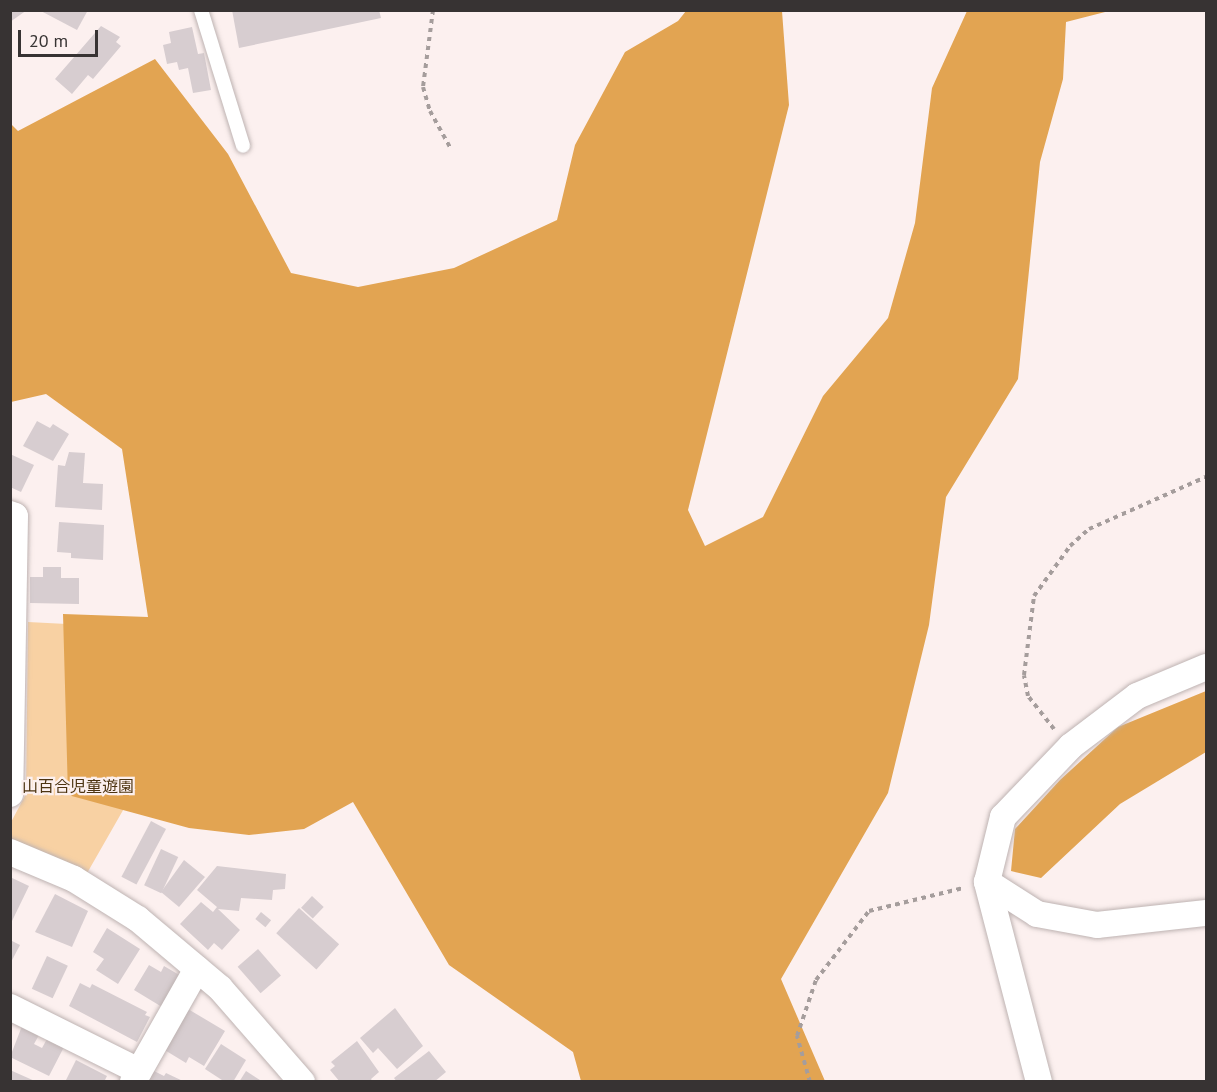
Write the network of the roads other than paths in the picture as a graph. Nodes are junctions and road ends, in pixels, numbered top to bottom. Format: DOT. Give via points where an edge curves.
graph roads {
  1 [pos="201,10"];
  2 [pos="243,146"];
  3 [pos="10,514"];
  4 [pos="1206,667"];
  5 [pos="11,683"];
  6 [pos="10,794"];
  7 [pos="10,852"];
  8 [pos="987,882"];
  9 [pos="1206,913"];
  10 [pos="197,969"];
  11 [pos="10,1007"];
  12 [pos="136,1076"];
  13 [pos="302,1082"];
  14 [pos="1039,1082"];
  1 -- 2 [label="lane"];
  3 -- 5 [label="street" via="15,516"];
  4 -- 8 [label="street" via="1137,696 1071,746 1003,817"];
  5 -- 6 [label="street"];
  7 -- 10 [label="street" via="74,879 138,919"];
  8 -- 9 [label="street" via="1037,914 1097,925"];
  8 -- 14 [label="street"];
  10 -- 12 [label="street"];
  10 -- 13 [label="street" via="220,988"];
  11 -- 12 [label="street"];
}
